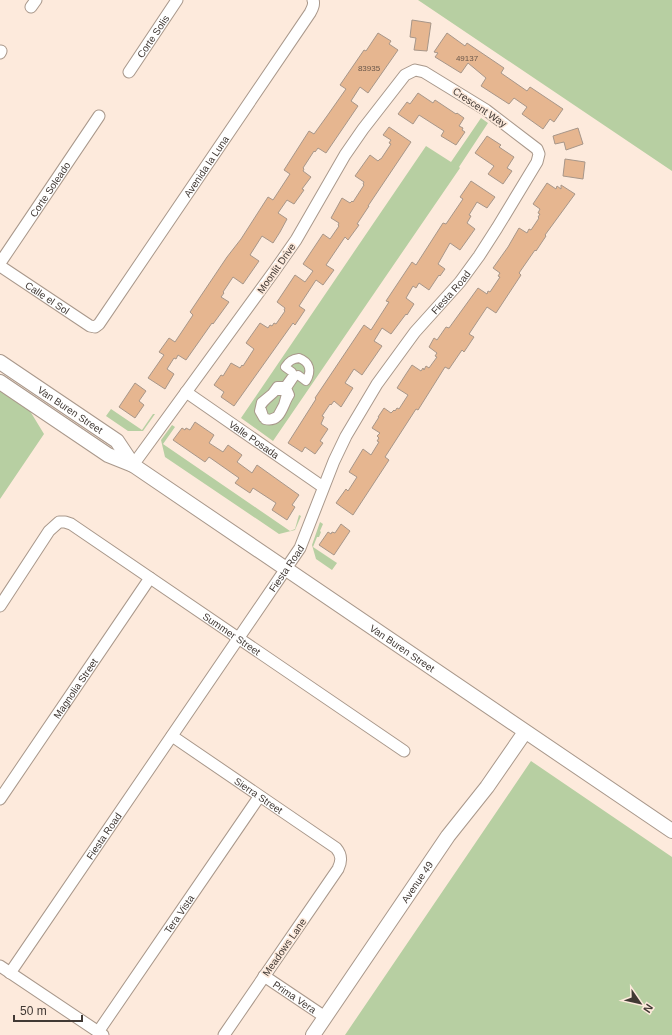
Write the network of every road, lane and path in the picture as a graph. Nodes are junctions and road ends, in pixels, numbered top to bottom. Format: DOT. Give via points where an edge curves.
graph roads {
  1 [pos="177,0"];
  2 [pos="313,1"];
  3 [pos="414,70"];
  4 [pos="128,72"];
  5 [pos="99,116"];
  6 [pos="539,154"];
  7 [pos="0,265"];
  8 [pos="95,327"];
  9 [pos="0,362"];
  10 [pos="0,382"];
  11 [pos="186,392"];
  12 [pos="274,394"];
  13 [pos="133,465"];
  14 [pos="323,487"];
  15 [pos="286,570"];
  16 [pos="150,578"];
  17 [pos="0,606"];
  18 [pos="239,638"];
  19 [pos="525,732"];
  20 [pos="172,736"];
  21 [pos="404,751"];
  22 [pos="259,797"];
  23 [pos="0,799"];
  24 [pos="672,831"];
  25 [pos="342,858"];
  26 [pos="0,966"];
  27 [pos="10,973"];
  28 [pos="264,976"];
  29 [pos="325,1017"];
  30 [pos="101,1033"];
  31 [pos="224,1035"];
  32 [pos="313,1035"];
  1 -- 4 [label="street, Corte Solis"];
  2 -- 8 [label="street, Avenida la Luna" via="310,13 103,319"];
  3 -- 6 [label="street, Crescent Way" via="424,72 475,102 534,146"];
  3 -- 11 [label="street, Moonlit Drive" via="405,75 363,129 288,252"];
  5 -- 7 [label="street, Corte Soleado"];
  6 -- 14 [label="street, Fiesta Road" via="537,162 479,256 460,282 415,332 365,403 346,436"];
  7 -- 8 [label="street, Calle el Sol" via="84,323"];
  9 -- 13 [label="street, Van Buren Street" via="117,441"];
  10 -- 13 [label="street, Van Buren Street" via="108,455"];
  11 -- 13 [label="street, Moonlit Drive"];
  11 -- 14 [label="street, Valle Posada"];
  12 -- 12 [label="street" via="262,404 263,418 259,411 261,402 277,386 285,386 293,375 285,367 288,362 299,358 305,360 310,371 306,381 295,376 287,388 290,395 280,415 275,420 265,420 277,416 286,398 284,391 280,390"];
  13 -- 15 [label="street, Van Buren Street"];
  14 -- 15 [label="street, Fiesta Road" via="300,548"];
  15 -- 18 [label="street, Fiesta Road"];
  15 -- 19 [label="street, Van Buren Street"];
  16 -- 17 [label="street, Summer Street" via="71,524 59,522"];
  16 -- 18 [label="street, Summer Street"];
  16 -- 23 [label="street, Magnolia Street"];
  18 -- 20 [label="street, Fiesta Road"];
  18 -- 21 [label="street, Summer Street"];
  19 -- 24 [label="street, Van Buren Street"];
  19 -- 29 [label="street, Avenue 49" via="487,787 448,836"];
  20 -- 22 [label="street, Sierra Street"];
  20 -- 27 [label="street, Fiesta Road"];
  22 -- 25 [label="street, Sierra Street" via="336,848"];
  22 -- 30 [label="street, Tera Vista"];
  25 -- 28 [label="street, Meadows Lane" via="338,869"];
  26 -- 27 [label="street"];
  27 -- 30 [label="street"];
  28 -- 29 [label="street, Prima Vera"];
  28 -- 31 [label="street, Meadows Lane"];
  29 -- 32 [label="street, Avenue 49"];
}
